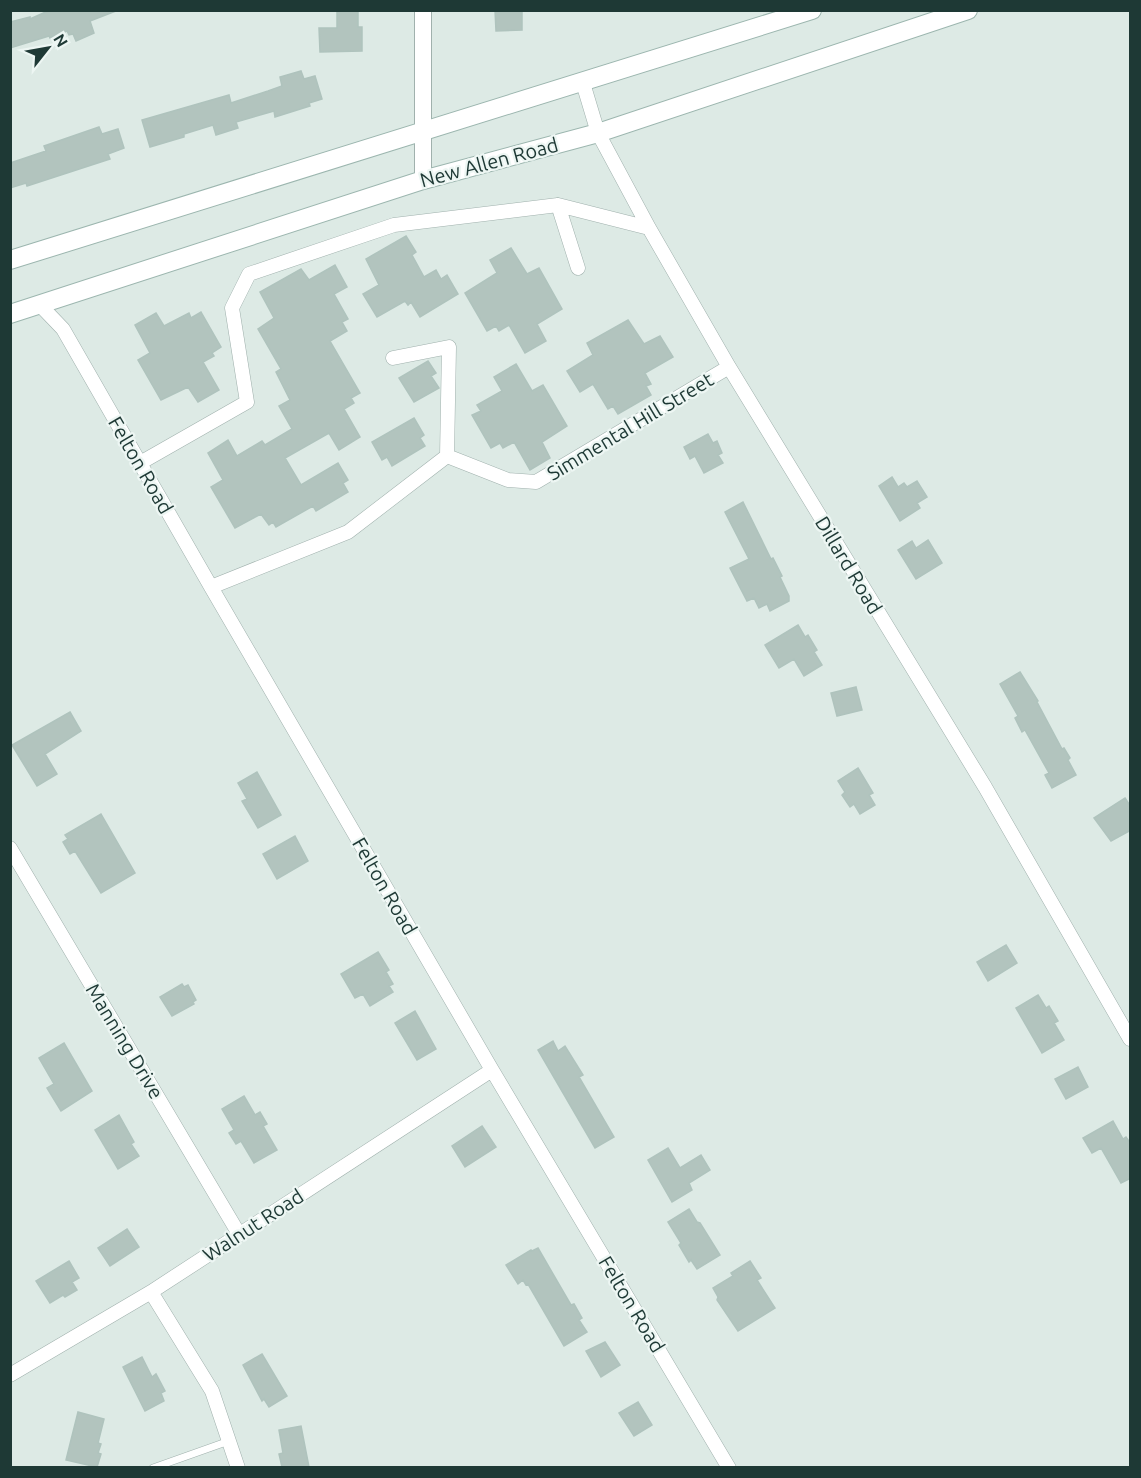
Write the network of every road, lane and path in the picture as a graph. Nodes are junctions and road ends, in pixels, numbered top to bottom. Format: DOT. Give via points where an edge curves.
graph roads {
  1 [pos="423,10"];
  2 [pos="812,10"];
  3 [pos="968,10"];
  4 [pos="583,83"];
  5 [pos="424,130"];
  6 [pos="598,133"];
  7 [pos="423,180"];
  8 [pos="558,205"];
  9 [pos="649,228"];
  10 [pos="10,260"];
  11 [pos="578,268"];
  12 [pos="40,305"];
  13 [pos="10,314"];
  14 [pos="393,358"];
  15 [pos="729,367"];
  16 [pos="447,456"];
  17 [pos="140,463"];
  18 [pos="211,588"];
  19 [pos="10,849"];
  20 [pos="1131,1039"];
  21 [pos="492,1070"];
  22 [pos="239,1234"];
  23 [pos="151,1292"];
  24 [pos="10,1375"];
  25 [pos="229,1441"];
  26 [pos="153,1467"];
  27 [pos="238,1467"];
  28 [pos="729,1467"];
  1 -- 5 [label="street"];
  2 -- 4 [label="main road"];
  3 -- 6 [label="main road, New Allen Road"];
  4 -- 5 [label="main road"];
  4 -- 6 [label="street, Dillard Road"];
  5 -- 7 [label="street"];
  5 -- 10 [label="main road"];
  6 -- 7 [label="main road, New Allen Road"];
  6 -- 9 [label="street, Dillard Road"];
  7 -- 12 [label="main road, New Allen Road"];
  8 -- 9 [label="street"];
  8 -- 11 [label="street"];
  8 -- 17 [label="street" via="394,225 249,274 232,308 247,402"];
  9 -- 15 [label="street, Dillard Road"];
  12 -- 13 [label="main road, New Allen Road"];
  12 -- 17 [label="street, Felton Road" via="63,329"];
  14 -- 16 [label="street" via="449,347"];
  15 -- 16 [label="street, Simmental Hill Street" via="536,482 508,480"];
  15 -- 20 [label="street, Dillard Road" via="985,788"];
  16 -- 18 [label="street" via="348,532"];
  17 -- 18 [label="street, Felton Road"];
  18 -- 21 [label="street, Felton Road"];
  19 -- 22 [label="street, Manning Drive"];
  21 -- 22 [label="street, Walnut Road"];
  21 -- 28 [label="street, Felton Road"];
  22 -- 23 [label="street, Walnut Road"];
  23 -- 24 [label="street, Walnut Road"];
  23 -- 25 [label="street" via="212,1391"];
  25 -- 26 [label="lane"];
  25 -- 27 [label="street"];
}
